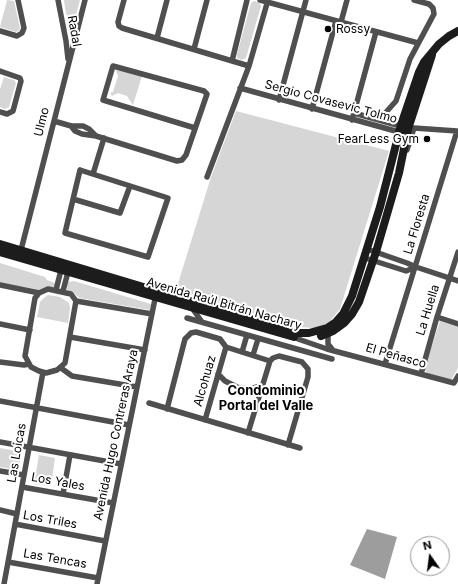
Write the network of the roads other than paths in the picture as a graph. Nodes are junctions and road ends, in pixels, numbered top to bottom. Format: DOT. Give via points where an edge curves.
graph roads {
  1 [pos="18,0"];
  2 [pos="58,0"];
  3 [pos="85,0"];
  4 [pos="124,0"];
  5 [pos="167,0"];
  6 [pos="207,0"];
  7 [pos="247,0"];
  8 [pos="260,0"];
  9 [pos="306,0"];
  10 [pos="347,0"];
  11 [pos="414,0"];
  12 [pos="267,1"];
  13 [pos="303,12"];
  14 [pos="339,22"];
  15 [pos="0,31"];
  16 [pos="458,31"];
  17 [pos="376,32"];
  18 [pos="157,38"];
  19 [pos="418,43"];
  20 [pos="194,49"];
  21 [pos="232,60"];
  22 [pos="68,65"];
  23 [pos="249,66"];
  24 [pos="0,72"];
  25 [pos="240,88"];
  26 [pos="279,100"];
  27 [pos="312,109"];
  28 [pos="0,112"];
  29 [pos="354,113"];
  30 [pos="380,119"];
  31 [pos="352,120"];
  32 [pos="54,121"];
  33 [pos="195,128"];
  34 [pos="405,128"];
  35 [pos="104,138"];
  36 [pos="93,174"];
  37 [pos="208,177"];
  38 [pos="130,186"];
  39 [pos="73,199"];
  40 [pos="0,244"];
  41 [pos="21,250"];
  42 [pos="0,252"];
  43 [pos="458,252"];
  44 [pos="371,257"];
  45 [pos="63,268"];
  46 [pos="416,268"];
  47 [pos="450,278"];
  48 [pos="458,280"];
  49 [pos="0,285"];
  50 [pos="56,290"];
  51 [pos="63,291"];
  52 [pos="39,293"];
  53 [pos="156,294"];
  54 [pos="76,301"];
  55 [pos="201,304"];
  56 [pos="192,308"];
  57 [pos="205,312"];
  58 [pos="152,314"];
  59 [pos="437,317"];
  60 [pos="187,318"];
  61 [pos="202,322"];
  62 [pos="0,324"];
  63 [pos="458,324"];
  64 [pos="30,330"];
  65 [pos="328,334"];
  66 [pos="247,335"];
  67 [pos="70,337"];
  68 [pos="298,338"];
  69 [pos="258,339"];
  70 [pos="226,347"];
  71 [pos="332,349"];
  72 [pos="145,350"];
  73 [pos="242,352"];
  74 [pos="253,356"];
  75 [pos="332,359"];
  76 [pos="270,361"];
  77 [pos="0,362"];
  78 [pos="29,364"];
  79 [pos="385,364"];
  80 [pos="61,368"];
  81 [pos="43,372"];
  82 [pos="218,374"];
  83 [pos="420,374"];
  84 [pos="458,376"];
  85 [pos="261,386"];
  86 [pos="137,387"];
  87 [pos="0,401"];
  88 [pos="149,403"];
  89 [pos="36,408"];
  90 [pos="166,409"];
  91 [pos="205,420"];
  92 [pos="129,425"];
  93 [pos="248,433"];
  94 [pos="0,442"];
  95 [pos="288,445"];
  96 [pos="29,447"];
  97 [pos="300,448"];
  98 [pos="70,455"];
  99 [pos="121,464"];
  100 [pos="0,471"];
  101 [pos="24,475"];
  102 [pos="22,487"];
  103 [pos="63,494"];
  104 [pos="113,503"];
  105 [pos="0,510"];
  106 [pos="17,514"];
  107 [pos="15,524"];
  108 [pos="105,541"];
  109 [pos="8,562"];
  110 [pos="97,581"];
  111 [pos="4,584"];
  1 -- 15 [label="street" via="24,28 22,33 17,36"];
  2 -- 22 [label="street, Radal"];
  3 -- 22 [label="street, Ulmo"];
  4 -- 18 [label="street" via="119,26"];
  5 -- 18 [label="street"];
  6 -- 20 [label="street"];
  7 -- 21 [label="street"];
  8 -- 12 [label="street"];
  9 -- 13 [label="street"];
  10 -- 14 [label="street"];
  11 -- 19 [label="street" via="429,4 434,14"];
  12 -- 13 [label="street"];
  12 -- 23 [label="street"];
  13 -- 14 [label="street"];
  13 -- 26 [label="street"];
  14 -- 17 [label="street"];
  14 -- 27 [label="street"];
  16 -- 34 [label="main road, Avenida Raúl Bitrán Nachary" via="434,49"];
  17 -- 19 [label="street"];
  17 -- 29 [label="street"];
  18 -- 20 [label="street"];
  19 -- 30 [label="street" via="396,101"];
  20 -- 21 [label="street"];
  21 -- 23 [label="street"];
  22 -- 32 [label="street, Ulmo"];
  23 -- 25 [label="street"];
  24 -- 28 [label="street" via="20,78 21,81 13,112"];
  25 -- 26 [label="street, Sergio Covasevic Tolmo"];
  25 -- 37 [label="street"];
  26 -- 27 [label="street, Sergio Covasevic Tolmo"];
  27 -- 31 [label="street, Sergio Covasevic Tolmo"];
  29 -- 30 [label="street, Sergio Covasevic Tolmo"];
  29 -- 31 [label="street"];
  30 -- 34 [label="street, Sergio Covasevic Tolmo"];
  31 -- 34 [label="street, Sergio Covasevic Tolmo"];
  32 -- 35 [label="street" via="71,126 83,126 96,136"];
  32 -- 41 [label="street, Ulmo"];
  33 -- 33 [label="street" via="207,94 204,91 113,66 103,100"];
  33 -- 35 [label="street" via="186,155 177,161"];
  34 -- 44 [label="main road, Avenida Raúl Bitrán Nachary" via="400,173"];
  34 -- 44 [label="main road, Avenida Raúl Bitrán Nachary" via="386,182 368,249"];
  34 -- 46 [label="street, La Floresta" via="457,132"];
  35 -- 36 [label="street"];
  36 -- 38 [label="street"];
  36 -- 39 [label="street" via="80,170"];
  38 -- 39 [label="street" via="120,213"];
  38 -- 39 [label="street" via="168,198 148,257 65,233"];
  40 -- 41 [label="main road, Avenida Raúl Bitrán Nachary"];
  41 -- 45 [label="main road, Avenida Raúl Bitrán Nachary"];
  42 -- 45 [label="main road, Avenida Raúl Bitrán Nachary"];
  43 -- 47 [label="street, La Huella"];
  44 -- 46 [label="street" via="406,271"];
  44 -- 55 [label="main road, Avenida Raúl Bitrán Nachary" via="343,314 332,325 315,332 297,333"];
  44 -- 65 [label="main road, Avenida Raúl Bitrán Nachary" via="356,309 344,323"];
  45 -- 50 [label="street"];
  45 -- 51 [label="street"];
  45 -- 53 [label="main road, Avenida Raúl Bitrán Nachary"];
  45 -- 53 [label="main road, Avenida Raúl Bitrán Nachary"];
  46 -- 47 [label="street"];
  46 -- 79 [label="street, La Floresta"];
  47 -- 48 [label="street"];
  47 -- 59 [label="street, La Huella"];
  49 -- 52 [label="street"];
  50 -- 51 [label="street"];
  50 -- 52 [label="street" via="48,289"];
  51 -- 54 [label="street" via="71,294"];
  52 -- 64 [label="street" via="35,298"];
  53 -- 55 [label="main road, Avenida Raúl Bitrán Nachary"];
  53 -- 56 [label="main road, Avenida Raúl Bitrán Nachary"];
  53 -- 58 [label="street, Avenida Hugo Contreras Araya"];
  54 -- 58 [label="street"];
  54 -- 67 [label="street"];
  55 -- 57 [label="street"];
  56 -- 57 [label="main road, Avenida Raúl Bitrán Nachary"];
  56 -- 61 [label="street"];
  57 -- 61 [label="street"];
  57 -- 68 [label="main road, Avenida Raúl Bitrán Nachary"];
  58 -- 72 [label="street, Avenida Hugo Contreras Araya"];
  59 -- 63 [label="street"];
  59 -- 83 [label="street, La Huella"];
  60 -- 61 [label="street"];
  61 -- 66 [label="street"];
  62 -- 64 [label="street"];
  64 -- 78 [label="street" via="25,356"];
  65 -- 68 [label="main road, Avenida Raúl Bitrán Nachary" via="309,339"];
  65 -- 71 [label="street" via="328,344"];
  66 -- 69 [label="street"];
  66 -- 73 [label="street"];
  67 -- 72 [label="street"];
  67 -- 80 [label="street" via="65,363"];
  68 -- 71 [label="street, El Peñasco"];
  69 -- 74 [label="street"];
  69 -- 75 [label="street"];
  70 -- 73 [label="street"];
  70 -- 82 [label="street, Alcohuaz"];
  70 -- 90 [label="street" via="220,339 196,332 185,339"];
  71 -- 79 [label="street, El Peñasco"];
  72 -- 86 [label="street, Avenida Hugo Contreras Araya"];
  73 -- 74 [label="street"];
  74 -- 76 [label="street"];
  76 -- 85 [label="street"];
  76 -- 95 [label="street" via="279,356 302,362 308,369 308,377"];
  77 -- 78 [label="street"];
  78 -- 81 [label="street" via="35,370"];
  79 -- 83 [label="street, El Peñasco"];
  80 -- 81 [label="street" via="54,372"];
  80 -- 86 [label="street" via="72,376"];
  81 -- 89 [label="street, Las Loicas"];
  82 -- 85 [label="street" via="239,388"];
  82 -- 91 [label="street, Alcohuaz"];
  83 -- 84 [label="street, El Peñasco" via="454,383"];
  85 -- 93 [label="street"];
  86 -- 92 [label="street, Avenida Hugo Contreras Araya"];
  87 -- 89 [label="street"];
  88 -- 90 [label="street"];
  89 -- 92 [label="street"];
  89 -- 96 [label="street, Las Loicas"];
  90 -- 91 [label="street"];
  91 -- 93 [label="street"];
  92 -- 99 [label="street, Avenida Hugo Contreras Araya"];
  93 -- 95 [label="street"];
  94 -- 96 [label="street"];
  95 -- 97 [label="street"];
  96 -- 98 [label="street"];
  96 -- 101 [label="street, Las Loicas"];
  98 -- 99 [label="street"];
  98 -- 103 [label="street"];
  99 -- 104 [label="street, Avenida Hugo Contreras Araya"];
  100 -- 101 [label="street"];
  101 -- 102 [label="street, Las Loicas"];
  102 -- 103 [label="street, Los Yales"];
  102 -- 106 [label="street, Las Loicas"];
  103 -- 104 [label="street, Los Yales"];
  104 -- 108 [label="street, Avenida Hugo Contreras Araya"];
  105 -- 106 [label="street"];
  106 -- 107 [label="street, Las Loicas"];
  107 -- 108 [label="street, Los Triles"];
  107 -- 109 [label="street, Las Loicas"];
  108 -- 110 [label="street, Avenida Hugo Contreras Araya"];
  109 -- 110 [label="street, Las Tencas"];
  109 -- 111 [label="street, Las Loicas"];
}
